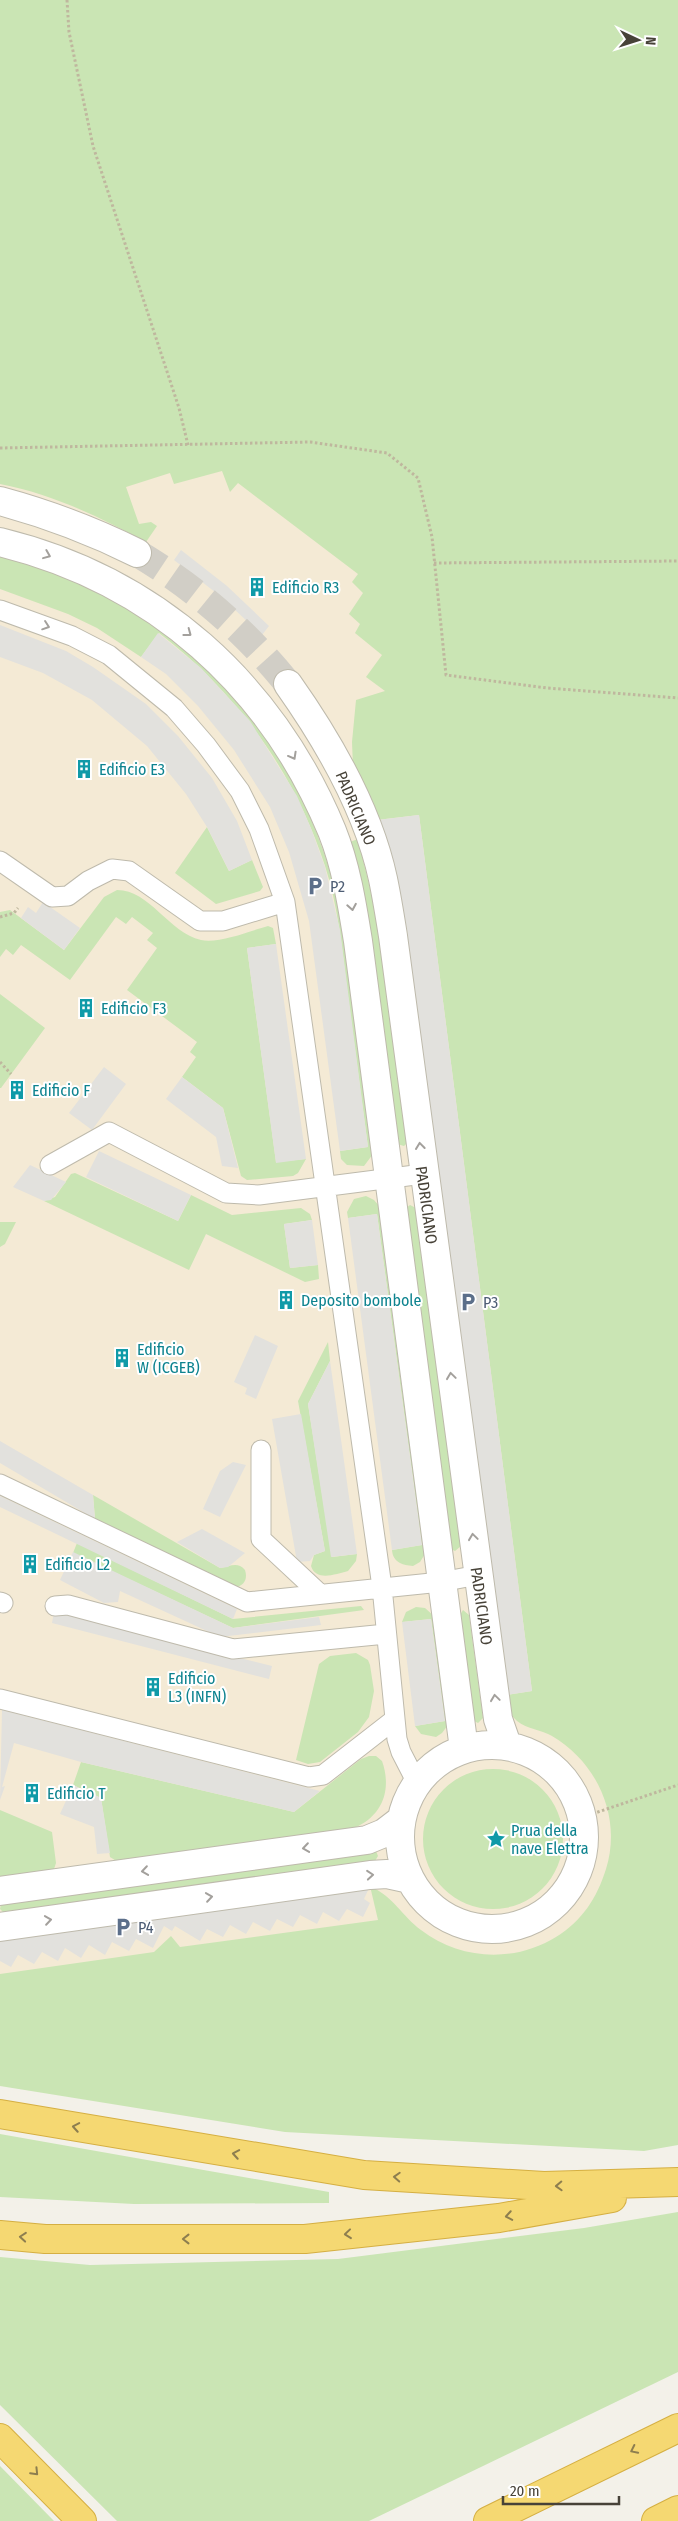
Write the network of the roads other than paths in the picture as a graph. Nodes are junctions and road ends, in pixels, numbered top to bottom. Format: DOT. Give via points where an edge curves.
graph roads {
  1 [pos="0,501"];
  2 [pos="0,542"];
  3 [pos="137,553"];
  4 [pos="0,610"];
  5 [pos="288,684"];
  6 [pos="0,861"];
  7 [pos="286,902"];
  8 [pos="50,1165"];
  9 [pos="423,1174"];
  10 [pos="388,1180"];
  11 [pos="326,1187"];
  12 [pos="261,1450"];
  13 [pos="0,1484"];
  14 [pos="478,1575"];
  15 [pos="441,1582"];
  16 [pos="382,1587"];
  17 [pos="320,1594"];
  18 [pos="55,1606"];
  19 [pos="386,1634"];
  20 [pos="0,1699"];
  21 [pos="395,1718"];
  22 [pos="507,1745"];
  23 [pos="464,1749"];
  24 [pos="418,1784"];
  25 [pos="401,1820"];
  26 [pos="410,1879"];
  27 [pos="0,1891"];
  28 [pos="0,1927"];
  29 [pos="0,2114"];
  30 [pos="678,2182"];
  31 [pos="678,2187"];
  32 [pos="0,2235"];
  33 [pos="678,2428"];
  34 [pos="0,2438"];
  35 [pos="678,2510"];
  36 [pos="82,2521"];
  37 [pos="488,2521"];
  38 [pos="656,2521"];
  1 -- 3 [label="street" via="54,517"];
  2 -- 10 [label="street, one-way" via="39,552 94,575 144,602 194,637 280,733 332,832 349,887"];
  4 -- 7 [label="lane, one-way" via="72,636 109,655 174,708 206,744 240,791 259,829"];
  9 -- 5 [label="street, PADRICIANO, one-way" via="383,878 365,821 343,775 311,717"];
  6 -- 7 [label="lane" via="52,897 68,896 112,869 129,871 200,921 223,921"];
  7 -- 11 [label="lane"];
  8 -- 11 [label="lane" via="109,1132 226,1193 258,1195"];
  9 -- 10 [label="lane"];
  14 -- 9 [label="street, PADRICIANO, one-way"];
  10 -- 11 [label="lane"];
  10 -- 15 [label="street"];
  11 -- 16 [label="lane"];
  12 -- 17 [label="lane" via="261,1539"];
  13 -- 17 [label="lane" via="248,1602"];
  14 -- 15 [label="lane"];
  22 -- 14 [label="street, PADRICIANO, one-way" via="498,1719"];
  15 -- 16 [label="lane"];
  15 -- 23 [label="street"];
  16 -- 17 [label="lane"];
  16 -- 19 [label="lane"];
  18 -- 19 [label="lane" via="68,1605 233,1649"];
  19 -- 21 [label="lane"];
  20 -- 21 [label="lane" via="310,1777 322,1775"];
  21 -- 24 [label="lane" via="401,1752"];
  22 -- 23 [label="street"];
  22 -- 26 [label="street" via="533,1754 555,1770 572,1791 583,1817 585,1847 577,1875 560,1900 537,1919 509,1928 480,1929 451,1920 427,1903"];
  23 -- 24 [label="street" via="438,1762"];
  24 -- 25 [label="street" via="407,1801"];
  25 -- 26 [label="street" via="403,1860"];
  25 -- 27 [label="street, one-way" via="384,1833 367,1840"];
  28 -- 26 [label="street, one-way" via="370,1875 387,1874"];
  30 -- 29 [label="highway, one-way" via="544,2186 364,2176"];
  31 -- 32 [label="highway, one-way" via="500,2218 305,2239 45,2239"];
  33 -- 37 [label="highway, one-way"];
  34 -- 36 [label="highway, one-way"];
  35 -- 38 [label="highway"];
}
